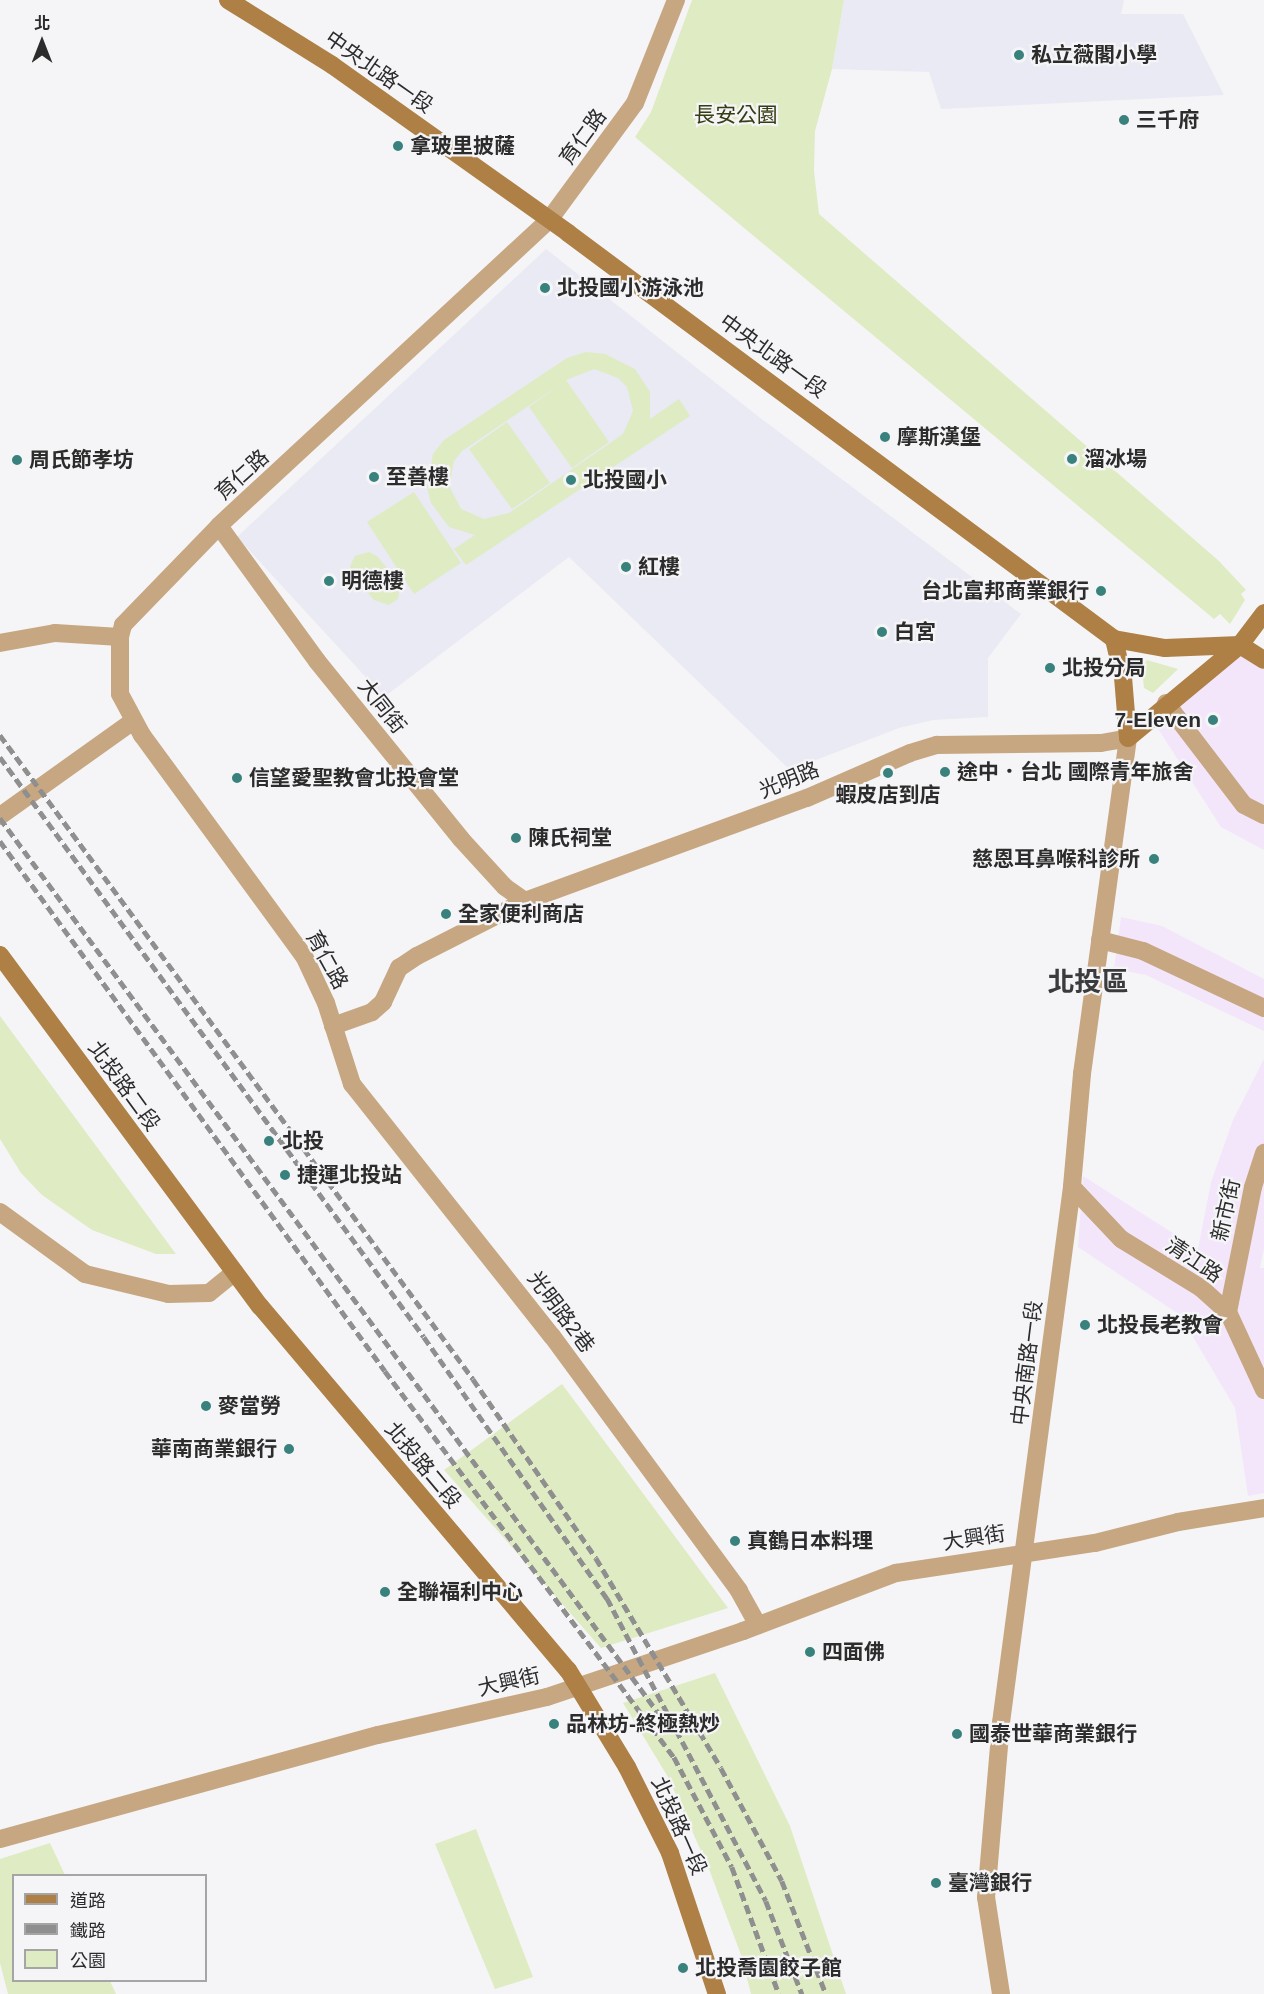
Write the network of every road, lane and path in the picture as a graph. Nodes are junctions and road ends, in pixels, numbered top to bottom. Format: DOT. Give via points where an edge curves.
graph roads {
  1 [pos="228,0"];
  2 [pos="676,0"];
  3 [pos="549,219"];
  4 [pos="219,526"];
  5 [pos="1264,613"];
  6 [pos="120,637"];
  7 [pos="1114,639"];
  8 [pos="0,643"];
  9 [pos="1240,645"];
  10 [pos="1264,660"];
  11 [pos="1166,703"];
  12 [pos="132,721"];
  13 [pos="1128,738"];
  14 [pos="1264,815"];
  15 [pos="0,816"];
  16 [pos="525,901"];
  17 [pos="1100,940"];
  18 [pos="0,955"];
  19 [pos="1264,1008"];
  20 [pos="333,1026"];
  21 [pos="1264,1153"];
  22 [pos="1072,1187"];
  23 [pos="0,1212"];
  24 [pos="235,1272"];
  25 [pos="1228,1312"];
  26 [pos="1264,1390"];
  27 [pos="1264,1508"];
  28 [pos="1022,1553"];
  29 [pos="758,1625"];
  30 [pos="579,1686"];
  31 [pos="0,1839"];
  32 [pos="717,1994"];
  33 [pos="1001,1994"];
  1 -- 3 [label="street, 中央北路一段" via="332,65"];
  2 -- 3 [label="street, 育仁路" via="635,103"];
  3 -- 4 [label="street, 育仁路"];
  3 -- 7 [label="street, 中央北路一段"];
  4 -- 6 [label="street, 育仁路" via="143,600 123,625"];
  4 -- 16 [label="street, 大同街" via="317,661 461,839 505,886"];
  5 -- 9 [label="street"];
  6 -- 8 [label="street" via="56,633"];
  6 -- 12 [label="street, 育仁路" via="120,694"];
  7 -- 9 [label="street" via="1165,648"];
  7 -- 13 [label="street" via="1123,677"];
  9 -- 10 [label="street"];
  9 -- 11 [label="street"];
  11 -- 13 [label="street"];
  11 -- 14 [label="street" via="1244,804"];
  12 -- 15 [label="street"];
  12 -- 20 [label="street, 育仁路" via="304,956"];
  13 -- 16 [label="street, 光明路" via="1101,743 937,745 807,798"];
  13 -- 17 [label="street, 中央南路一段"];
  16 -- 20 [label="street, 光明路" via="417,956 399,968 383,1002 372,1012"];
  17 -- 19 [label="street" via="1143,951"];
  17 -- 22 [label="street, 中央南路一段"];
  18 -- 24 [label="street, 北投路二段"];
  20 -- 29 [label="street, 光明路2巷" via="352,1084 552,1336 740,1591"];
  21 -- 25 [label="street, 新市街" via="1252,1187"];
  22 -- 25 [label="street, 清江路" via="1121,1239 1201,1288"];
  22 -- 28 [label="street, 中央南路一段"];
  23 -- 24 [label="street" via="86,1274 168,1294 209,1293"];
  24 -- 30 [label="street, 北投路二段"];
  25 -- 26 [label="street, 清江路"];
  27 -- 28 [label="street, 大興街" via="1178,1522 1095,1543"];
  28 -- 29 [label="street, 大興街" via="896,1573"];
  28 -- 33 [label="street, 中央南路一段" via="1001,1723 986,1897"];
  29 -- 30 [label="street, 大興街"];
  30 -- 31 [label="street, 大興街" via="547,1697 378,1735"];
  30 -- 32 [label="street, 北投路一段" via="627,1767 670,1853"];
}
